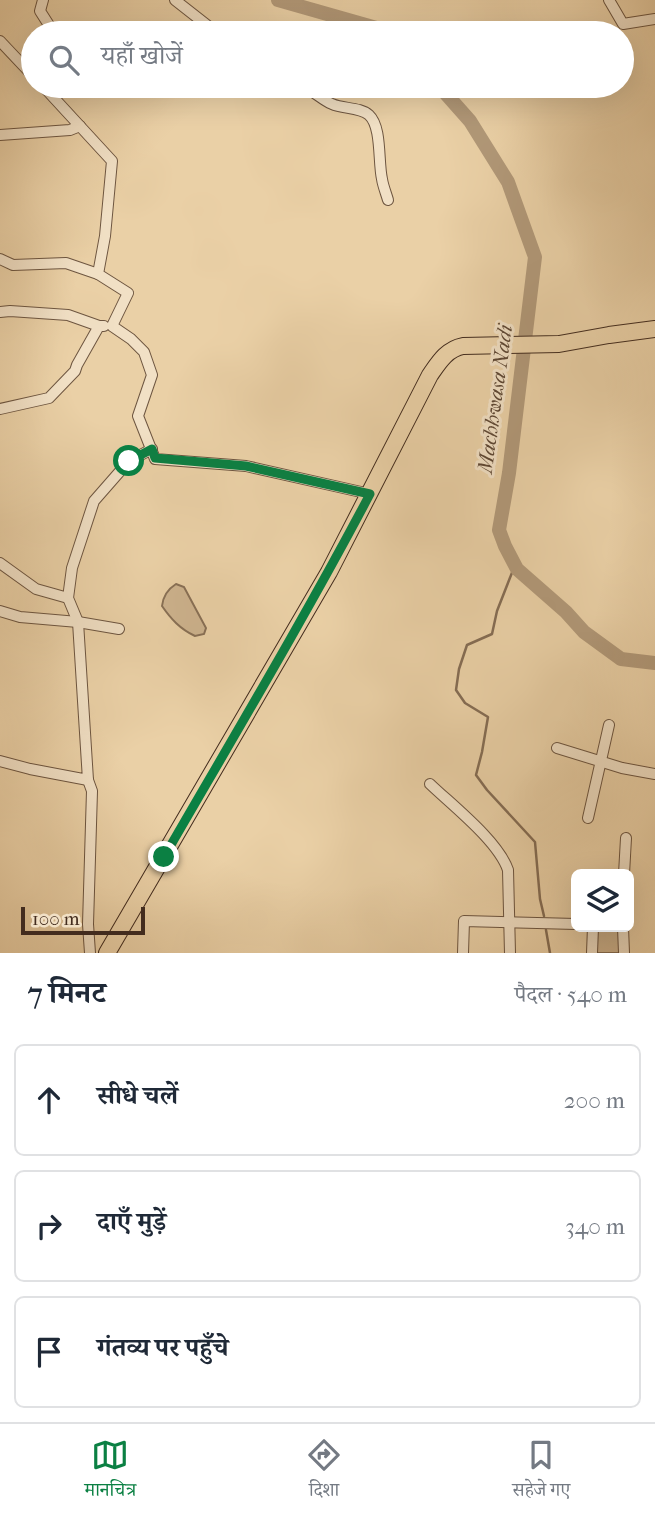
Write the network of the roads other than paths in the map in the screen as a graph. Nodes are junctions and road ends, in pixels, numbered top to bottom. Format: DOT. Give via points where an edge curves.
graph roads {
  1 [pos="43,0"];
  2 [pos="175,0"];
  3 [pos="609,0"];
  4 [pos="655,19"];
  5 [pos="46,21"];
  6 [pos="202,21"];
  7 [pos="621,21"];
  8 [pos="634,22"];
  9 [pos="0,41"];
  10 [pos="21,63"];
  11 [pos="54,98"];
  12 [pos="321,98"];
  13 [pos="80,126"];
  14 [pos="0,135"];
  15 [pos="388,200"];
  16 [pos="0,259"];
  17 [pos="98,274"];
  18 [pos="0,312"];
  19 [pos="99,326"];
  20 [pos="112,326"];
  21 [pos="655,329"];
  22 [pos="0,409"];
  23 [pos="152,449"];
  24 [pos="370,494"];
  25 [pos="0,564"];
  26 [pos="68,598"];
  27 [pos="0,611"];
  28 [pos="78,622"];
  29 [pos="119,629"];
  30 [pos="609,724"];
  31 [pos="557,748"];
  32 [pos="0,761"];
  33 [pos="600,761"];
  34 [pos="655,774"];
  35 [pos="88,780"];
  36 [pos="430,784"];
  37 [pos="588,818"];
  38 [pos="626,838"];
  39 [pos="624,869"];
  40 [pos="509,922"];
  41 [pos="571,924"];
  42 [pos="593,932"];
  43 [pos="623,932"];
  44 [pos="90,953"];
  45 [pos="107,953"];
  46 [pos="463,953"];
  47 [pos="510,953"];
  48 [pos="592,953"];
  49 [pos="624,953"];
  1 -- 5 [label="street" via="40,12"];
  2 -- 6 [label="street"];
  3 -- 7 [label="street"];
  4 -- 8 [label="street"];
  9 -- 10 [label="street"];
  11 -- 13 [label="street"];
  12 -- 15 [label="street" via="367,113 373,121"];
  13 -- 14 [label="street"];
  13 -- 17 [label="street" via="113,161"];
  16 -- 17 [label="street" via="13,265 66,263"];
  17 -- 20 [label="street" via="128,293"];
  18 -- 19 [label="street" via="68,315"];
  19 -- 20 [label="street"];
  19 -- 22 [label="street" via="75,371 49,398"];
  20 -- 23 [label="street" via="144,352 152,375 138,416"];
  21 -- 24 [label="main road" via="559,344 457,347 430,375"];
  23 -- 24 [label="street" via="155,458 246,466"];
  23 -- 26 [label="street" via="129,461 94,501 72,568"];
  24 -- 45 [label="main road"];
  25 -- 26 [label="street" via="36,589"];
  26 -- 28 [label="street"];
  27 -- 28 [label="street"];
  28 -- 29 [label="street"];
  28 -- 35 [label="street"];
  30 -- 33 [label="street"];
  31 -- 33 [label="street"];
  32 -- 35 [label="street"];
  33 -- 34 [label="street"];
  33 -- 37 [label="street"];
  35 -- 44 [label="street" via="92,791"];
  36 -- 40 [label="street" via="503,857 508,870"];
  38 -- 39 [label="street"];
  40 -- 41 [label="street"];
  40 -- 46 [label="street" via="464,921"];
  40 -- 47 [label="street"];
  42 -- 48 [label="street"];
  43 -- 49 [label="street"];
}
